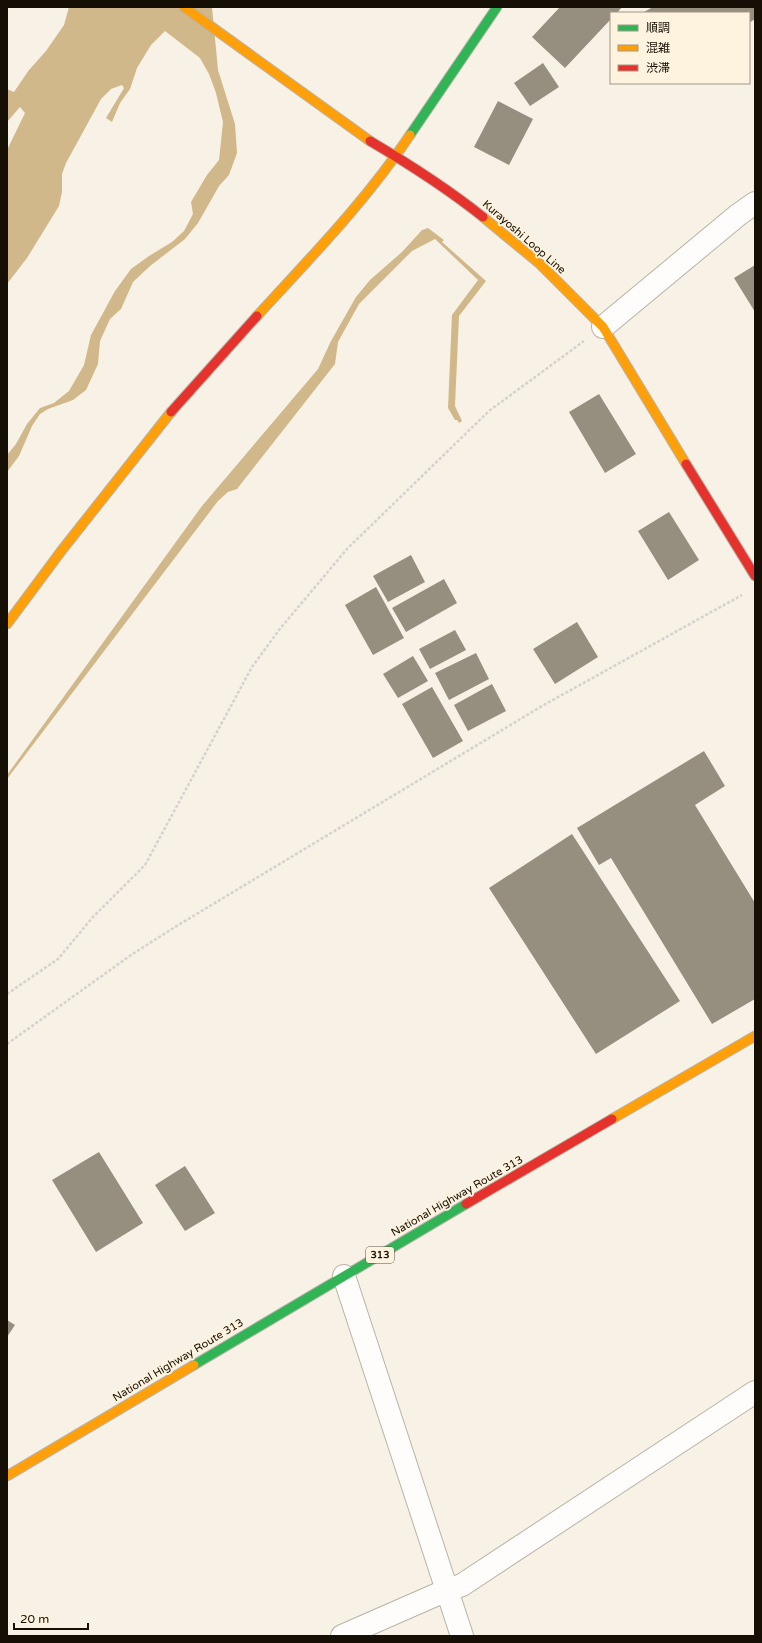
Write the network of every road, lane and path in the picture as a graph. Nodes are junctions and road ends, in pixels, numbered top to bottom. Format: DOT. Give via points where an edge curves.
graph roads {
  1 [pos="184,7"];
  2 [pos="497,7"];
  3 [pos="396,156"];
  4 [pos="755,203"];
  5 [pos="603,327"];
  6 [pos="755,576"];
  7 [pos="748,592"];
  8 [pos="7,624"];
  9 [pos="7,994"];
  10 [pos="755,1036"];
  11 [pos="7,1044"];
  12 [pos="344,1276"];
  13 [pos="755,1392"];
  14 [pos="7,1476"];
  15 [pos="446,1590"];
  16 [pos="342,1636"];
  17 [pos="462,1636"];
  1 -- 3 [label="main road, Kurayoshi Loop Line" via="367,139"];
  2 -- 3 [label="main road"];
  3 -- 5 [label="main road, Kurayoshi Loop Line" via="465,203 540,264"];
  3 -- 8 [label="main road" via="357,205 167,417"];
  4 -- 5 [label="street"];
  5 -- 6 [label="main road, Kurayoshi Loop Line"];
  5 -- 9 [label="path" via="489,411 347,549 279,630 252,667 145,865 93,918 58,959"];
  7 -- 11 [label="path" via="542,706 175,928 131,955"];
  10 -- 12 [label="main road, National Highway Route 313 / 313"];
  12 -- 14 [label="main road, National Highway Route 313 / 313"];
  12 -- 15 [label="street"];
  13 -- 15 [label="street" via="462,1585"];
  15 -- 16 [label="street"];
  15 -- 17 [label="street"];
}
